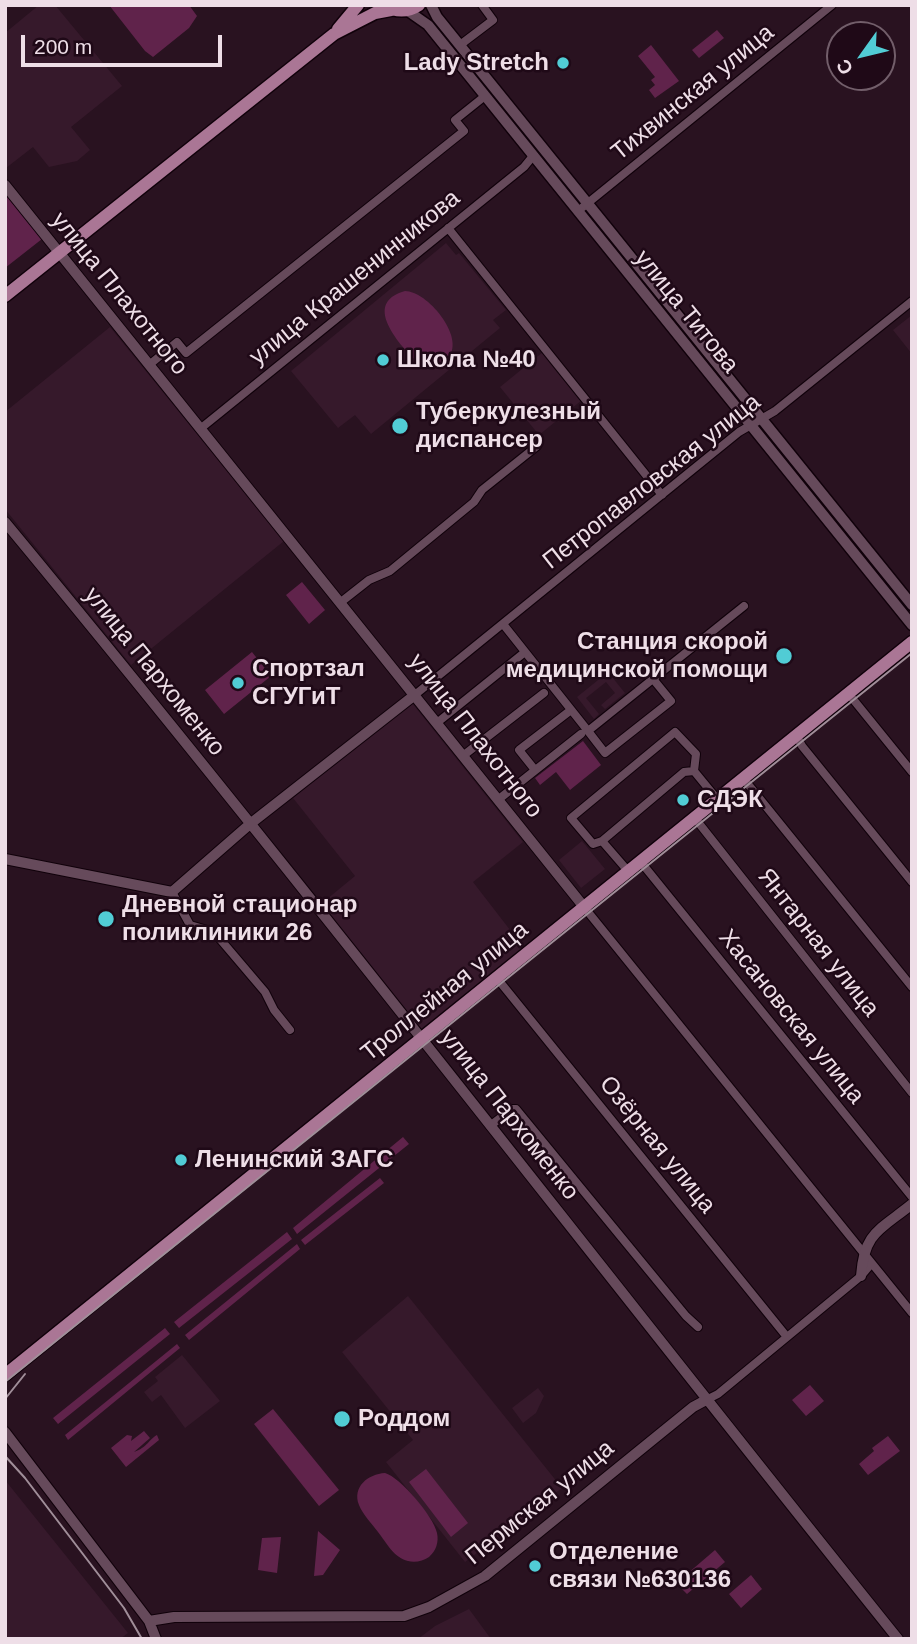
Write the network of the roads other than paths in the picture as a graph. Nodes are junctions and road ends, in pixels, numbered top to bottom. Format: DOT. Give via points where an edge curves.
graph roads {
  1 [pos="358,5"];
  2 [pos="431,5"];
  3 [pos="482,5"];
  4 [pos="832,5"];
  5 [pos="387,8"];
  6 [pos="414,8"];
  7 [pos="334,34"];
  8 [pos="460,46"];
  9 [pos="485,96"];
  10 [pos="533,156"];
  11 [pos="5,185"];
  12 [pos="587,204"];
  13 [pos="578,211"];
  14 [pos="448,228"];
  15 [pos="60,253"];
  16 [pos="5,296"];
  17 [pos="912,301"];
  18 [pos="149,365"];
  19 [pos="763,420"];
  20 [pos="749,425"];
  21 [pos="200,429"];
  22 [pos="537,446"];
  23 [pos="662,495"];
  24 [pos="5,522"];
  25 [pos="341,602"];
  26 [pos="912,605"];
  27 [pos="744,606"];
  28 [pos="502,624"];
  29 [pos="912,625"];
  30 [pos="912,642"];
  31 [pos="525,652"];
  32 [pos="653,679"];
  33 [pos="544,693"];
  34 [pos="848,693"];
  35 [pos="416,694"];
  36 [pos="570,710"];
  37 [pos="438,722"];
  38 [pos="584,732"];
  39 [pos="796,735"];
  40 [pos="464,755"];
  41 [pos="535,770"];
  42 [pos="694,771"];
  43 [pos="912,772"];
  44 [pos="743,778"];
  45 [pos="499,799"];
  46 [pos="717,799"];
  47 [pos="694,817"];
  48 [pos="250,824"];
  49 [pos="602,841"];
  50 [pos="5,859"];
  51 [pos="640,861"];
  52 [pos="628,871"];
  53 [pos="912,882"];
  54 [pos="172,892"];
  55 [pos="584,907"];
  56 [pos="496,978"];
  57 [pos="912,987"];
  58 [pos="290,1030"];
  59 [pos="422,1038"];
  60 [pos="912,1093"];
  61 [pos="490,1126"];
  62 [pos="912,1197"];
  63 [pos="912,1205"];
  64 [pos="863,1254"];
  65 [pos="872,1264"];
  66 [pos="861,1276"];
  67 [pos="912,1313"];
  68 [pos="698,1327"];
  69 [pos="787,1337"];
  70 [pos="5,1375"];
  71 [pos="706,1400"];
  72 [pos="5,1432"];
  73 [pos="149,1621"];
  74 [pos="156,1639"];
  75 [pos="898,1639"];
  1 -- 7 [label="main road"];
  2 -- 8 [label="main road, улица Титова"];
  3 -- 8 [label="street" via="493,20"];
  4 -- 12 [label="street, Тихвинская улица"];
  5 -- 6 [label="main road"];
  5 -- 7 [label="main road"];
  6 -- 9 [label="main road, улица Титова"];
  7 -- 15 [label="main road"];
  8 -- 12 [label="main road, улица Титова"];
  9 -- 10 [label="main road, улица Титова"];
  9 -- 18 [label="street" via="455,120 464,131 267,289 186,353 177,342"];
  10 -- 13 [label="main road, улица Титова"];
  10 -- 14 [label="street, улица Крашенинникова"];
  11 -- 15 [label="street, улица Плахотного"];
  12 -- 13 [label="street, Тихвинская улица"];
  12 -- 19 [label="main road, улица Титова"];
  13 -- 20 [label="main road, улица Титова"];
  14 -- 21 [label="street, улица Крашенинникова"];
  14 -- 23 [label="street"];
  15 -- 16 [label="main road"];
  15 -- 18 [label="street, улица Плахотного"];
  17 -- 19 [label="street, Петропавловская улица"];
  18 -- 21 [label="street, улица Плахотного"];
  19 -- 20 [label="street, Петропавловская улица"];
  19 -- 26 [label="main road, улица Титова"];
  20 -- 23 [label="street, Петропавловская улица"];
  20 -- 29 [label="main road, улица Титова"];
  21 -- 25 [label="street, улица Плахотного"];
  22 -- 25 [label="street" via="390,571 369,580"];
  23 -- 28 [label="street, Петропавловская улица"];
  24 -- 48 [label="street, улица Пархоменко"];
  25 -- 35 [label="street, улица Плахотного"];
  27 -- 32 [label="street"];
  28 -- 31 [label="street"];
  28 -- 35 [label="street, Петропавловская улица"];
  30 -- 34 [label="main road, Троллейная улица"];
  31 -- 36 [label="street"];
  31 -- 37 [label="street"];
  32 -- 38 [label="street"];
  32 -- 38 [label="street" via="671,701 616,745 605,753"];
  33 -- 40 [label="street"];
  34 -- 39 [label="main road, Троллейная улица"];
  34 -- 43 [label="street"];
  35 -- 37 [label="street, улица Плахотного"];
  35 -- 48 [label="street"];
  36 -- 38 [label="street"];
  36 -- 41 [label="street" via="519,750"];
  37 -- 40 [label="street, улица Плахотного"];
  38 -- 41 [label="street"];
  39 -- 44 [label="main road, Троллейная улица"];
  39 -- 53 [label="street"];
  40 -- 45 [label="street, улица Плахотного"];
  41 -- 45 [label="street"];
  42 -- 46 [label="street"];
  42 -- 49 [label="street" via="684,772"];
  42 -- 49 [label="street" via="696,754 675,732 570,818 593,844"];
  44 -- 46 [label="main road, Троллейная улица"];
  44 -- 57 [label="street"];
  45 -- 55 [label="street, улица Плахотного"];
  46 -- 47 [label="main road, Троллейная улица"];
  47 -- 51 [label="main road, Троллейная улица"];
  47 -- 60 [label="street, Янтарная улица"];
  48 -- 54 [label="street"];
  48 -- 59 [label="street, улица Пархоменко"];
  49 -- 52 [label="street"];
  50 -- 54 [label="street"];
  51 -- 52 [label="main road, Троллейная улица"];
  51 -- 62 [label="street, Хасановская улица"];
  52 -- 55 [label="main road, Троллейная улица"];
  54 -- 58 [label="street" via="190,925 214,932 265,992"];
  55 -- 56 [label="main road, Троллейная улица"];
  55 -- 64 [label="street, улица Плахотного"];
  56 -- 59 [label="main road, Троллейная улица"];
  56 -- 69 [label="street, Озёрная улица"];
  59 -- 61 [label="street, улица Пархоменко"];
  59 -- 70 [label="main road, Троллейная улица"];
  61 -- 68 [label="street" via="516,1109"];
  61 -- 71 [label="street, улица Пархоменко"];
  63 -- 64 [label="street" via="870,1238"];
  64 -- 65 [label="street, улица Плахотного"];
  64 -- 66 [label="street"];
  65 -- 66 [label="street, Пермская улица"];
  65 -- 67 [label="street, улица Плахотного"];
  66 -- 69 [label="street, Пермская улица"];
  69 -- 71 [label="street, Пермская улица"];
  71 -- 73 [label="street, Пермская улица" via="485,1576 429,1607 404,1616 174,1617"];
  71 -- 75 [label="street, улица Пархоменко"];
  72 -- 73 [label="street"];
  73 -- 74 [label="street"];
}
